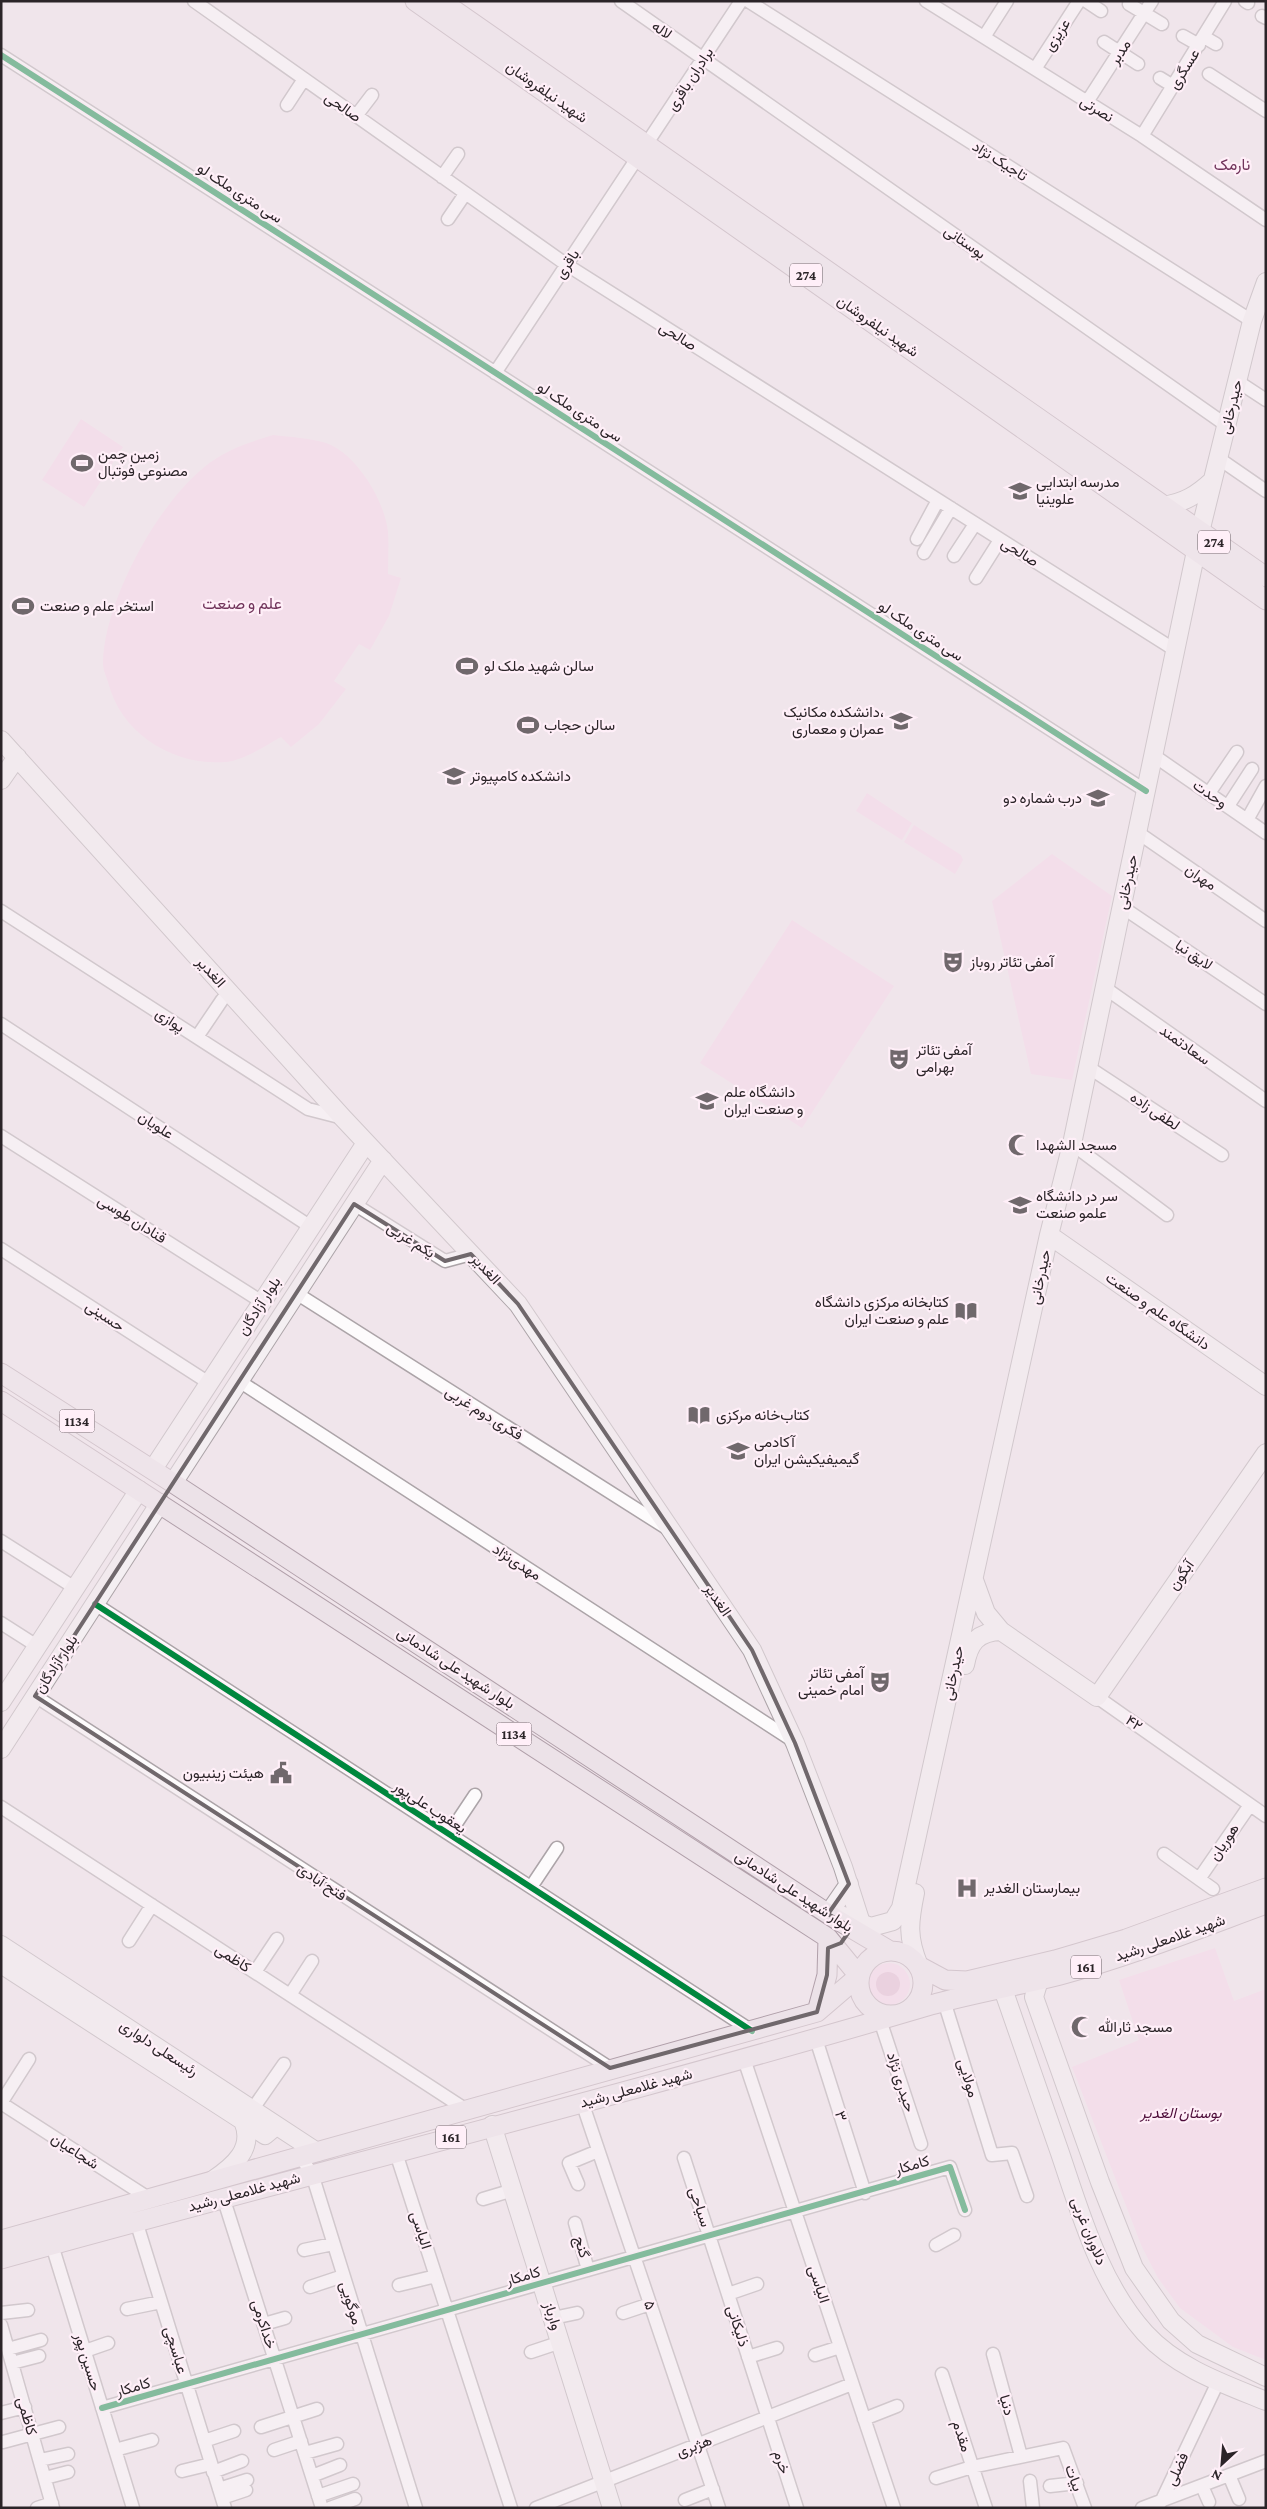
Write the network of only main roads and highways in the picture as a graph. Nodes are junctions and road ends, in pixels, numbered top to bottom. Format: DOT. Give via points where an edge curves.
graph roads {
  1 [pos="416,1"];
  2 [pos="441,1"];
  3 [pos="642,150"];
  4 [pos="1265,286"];
  5 [pos="1213,480"];
  6 [pos="1162,506"];
  7 [pos="1200,532"];
  8 [pos="1196,551"];
  9 [pos="1266,577"];
  10 [pos="1266,600"];
  11 [pos="6,747"];
  12 [pos="1,780"];
  13 [pos="366,1143"];
  14 [pos="383,1160"];
  15 [pos="1049,1235"];
  16 [pos="1,1373"];
  17 [pos="1266,1386"];
  18 [pos="1,1401"];
  19 [pos="1266,1453"];
  20 [pos="153,1469"];
  21 [pos="173,1483"];
  22 [pos="139,1490"];
  23 [pos="160,1503"];
  24 [pos="974,1578"];
  25 [pos="1001,1631"];
  26 [pos="1097,1697"];
  27 [pos="1,1702"];
  28 [pos="1,1749"];
  29 [pos="849,1884"];
  30 [pos="1266,1888"];
  31 [pos="1266,1904"];
  32 [pos="823,1908"];
  33 [pos="855,1925"];
  34 [pos="832,1942"];
  35 [pos="1,1945"];
  36 [pos="890,1951"];
  37 [pos="1,1964"];
  38 [pos="918,1966"];
  39 [pos="859,1976"];
  40 [pos="1039,1980"];
  41 [pos="1003,1989"];
  42 [pos="817,2012"];
  43 [pos="901,2014"];
  44 [pos="610,2068"];
  45 [pos="458,2111"];
  46 [pos="254,2117"];
  47 [pos="492,2125"];
  48 [pos="457,2135"];
  49 [pos="308,2154"];
  50 [pos="210,2182"];
  51 [pos="4,2237"];
  52 [pos="1,2259"];
  53 [pos="1266,2377"];
  54 [pos="1266,2401"];
  55 [pos="612,2508"];
  1 -- 3 [label="main road, شهید نیلفروشان / 274"];
  2 -- 3 [label="main road, شهید نیلفروشان / 274"];
  3 -- 6 [label="main road, شهید نیلفروشان / 274"];
  3 -- 8 [label="main road, شهید نیلفروشان / 274"];
  4 -- 5 [label="main road, حیدرخانی" via="1252,321"];
  5 -- 6 [label="main road" via="1196,496"];
  5 -- 7 [label="main road, حیدرخانی"];
  6 -- 7 [label="main road, 274"];
  7 -- 8 [label="main road"];
  7 -- 9 [label="main road, 274"];
  8 -- 10 [label="main road, شهید نیلفروشان / 274"];
  8 -- 15 [label="main road, حیدرخانی" via="1072,1144"];
  11 -- 12 [label="main road"];
  11 -- 13 [label="main road, الغدیر"];
  13 -- 14 [label="main road, الغدیر"];
  13 -- 20 [label="main road, بلوار آزادگان"];
  14 -- 21 [label="main road, بلوار آزادگان"];
  14 -- 29 [label="main road, الغدیر" via="518,1304 752,1650 796,1743"];
  15 -- 17 [label="main road, دانشگاه علم و صنعت"];
  15 -- 24 [label="main road, حیدرخانی"];
  16 -- 20 [label="main road, 1134"];
  18 -- 22 [label="main road, 1134"];
  19 -- 26 [label="main road, آبگون"];
  20 -- 21 [label="main road, 1134"];
  20 -- 22 [label="main road"];
  21 -- 23 [label="main road"];
  21 -- 32 [label="main road, بلوار شهید علی شادمانی / 1134"];
  22 -- 23 [label="main road, 1134"];
  22 -- 27 [label="main road, بلوار آزادگان"];
  23 -- 28 [label="main road, بلوار آزادگان"];
  23 -- 34 [label="main road, بلوار شهید علی شادمانی / 1134"];
  24 -- 25 [label="main road, ۴۲" via="986,1613"];
  24 -- 33 [label="main road, حیدرخانی" via="901,1908 888,1923"];
  25 -- 26 [label="main road, ۴۲"];
  25 -- 38 [label="main road, حیدرخانی" via="980,1635 968,1651 909,1922"];
  29 -- 32 [label="main road"];
  29 -- 33 [label="main road, الغدیر"];
  30 -- 38 [label="main road, شهید غلامعلی رشید / 161" via="1126,1939 967,1981 945,1980"];
  31 -- 40 [label="main road, شهید غلامعلی رشید / 161" via="1132,1953"];
  32 -- 33 [label="main road, بلوار شهید علی شادمانی / 1134"];
  33 -- 34 [label="main road" via="846,1939"];
  33 -- 36 [label="main road, بلوار شهید علی شادمانی / 1134"];
  34 -- 39 [label="main road, بلوار شهید علی شادمانی / 1134"];
  34 -- 42 [label="main road"];
  35 -- 46 [label="main road, رئیسعلی دلواری"];
  36 -- 38 [label="main road" via="911,1957"];
  36 -- 39 [label="main road" via="874,1956"];
  37 -- 46 [label="main road, رئیسعلی دلواری"];
  38 -- 43 [label="main road" via="923,1974 922,1994 917,2003"];
  39 -- 42 [label="main road, شهید غلامعلی رشید / 161"];
  39 -- 43 [label="main road" via="860,1993 869,2007 884,2015"];
  40 -- 41 [label="main road, شهید غلامعلی رشید / 161"];
  40 -- 53 [label="main road, دلاوران غربی" via="1034,1997 1134,2268 1172,2321 1197,2344"];
  41 -- 43 [label="main road, شهید غلامعلی رشید / 161"];
  41 -- 54 [label="main road, دلاوران غربی" via="1074,2194 1108,2280 1145,2333 1171,2356 1218,2382"];
  42 -- 44 [label="main road, شهید غلامعلی رشید / 161"];
  43 -- 47 [label="main road, شهید غلامعلی رشید / 161"];
  44 -- 45 [label="main road, شهید غلامعلی رشید / 161"];
  44 -- 47 [label="main road" via="578,2090 507,2110"];
  45 -- 48 [label="main road"];
  45 -- 49 [label="main road, شهید غلامعلی رشید / 161"];
  46 -- 49 [label="main road, رئیسعلی دلواری"];
  46 -- 50 [label="main road" via="247,2130 244,2150 227,2171"];
  47 -- 48 [label="main road, شهید غلامعلی رشید / 161"];
  47 -- 55 [label="main road, وارباز"];
  48 -- 52 [label="main road, شهید غلامعلی رشید / 161"];
  49 -- 50 [label="main road, شهید غلامعلی رشید / 161"];
  50 -- 51 [label="main road, شهید غلامعلی رشید / 161"];
}
